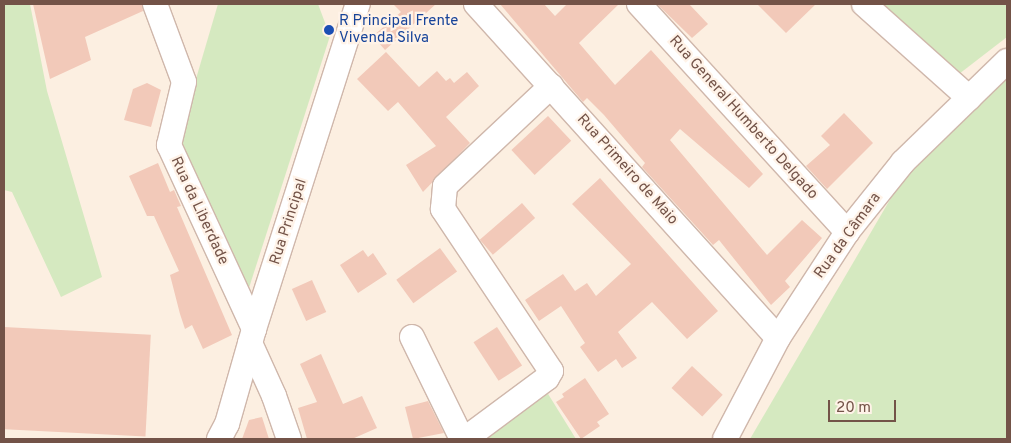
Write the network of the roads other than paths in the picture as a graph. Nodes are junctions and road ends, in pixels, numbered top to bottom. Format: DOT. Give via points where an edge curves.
graph roads {
  1 [pos="155,4"];
  2 [pos="358,4"];
  3 [pos="476,4"];
  4 [pos="638,4"];
  5 [pos="864,4"];
  6 [pos="1007,61"];
  7 [pos="551,86"];
  8 [pos="969,98"];
  9 [pos="847,232"];
  10 [pos="252,336"];
  11 [pos="412,336"];
  12 [pos="778,338"];
  13 [pos="219,439"];
  14 [pos="288,439"];
  15 [pos="463,439"];
  16 [pos="725,439"];
  1 -- 10 [label="street, Rua da Liberdade" via="184,82 169,145"];
  2 -- 10 [label="street, Rua Principal"];
  3 -- 7 [label="street, Rua Primeiro de Maio"];
  4 -- 9 [label="street, Rua General Humberto Delgado"];
  5 -- 8 [label="street"];
  6 -- 8 [label="street, Rua da Câmara"];
  7 -- 12 [label="street, Rua Primeiro de Maio"];
  7 -- 15 [label="street" via="445,186 443,209 550,371 547,378"];
  8 -- 9 [label="street, Rua da Câmara" via="902,162"];
  9 -- 12 [label="street, Rua da Câmara"];
  10 -- 13 [label="street, Rua Principal" via="227,424"];
  10 -- 14 [label="street, Rua da Liberdade"];
  11 -- 15 [label="street"];
  12 -- 16 [label="street, Rua da Câmara"];
}
